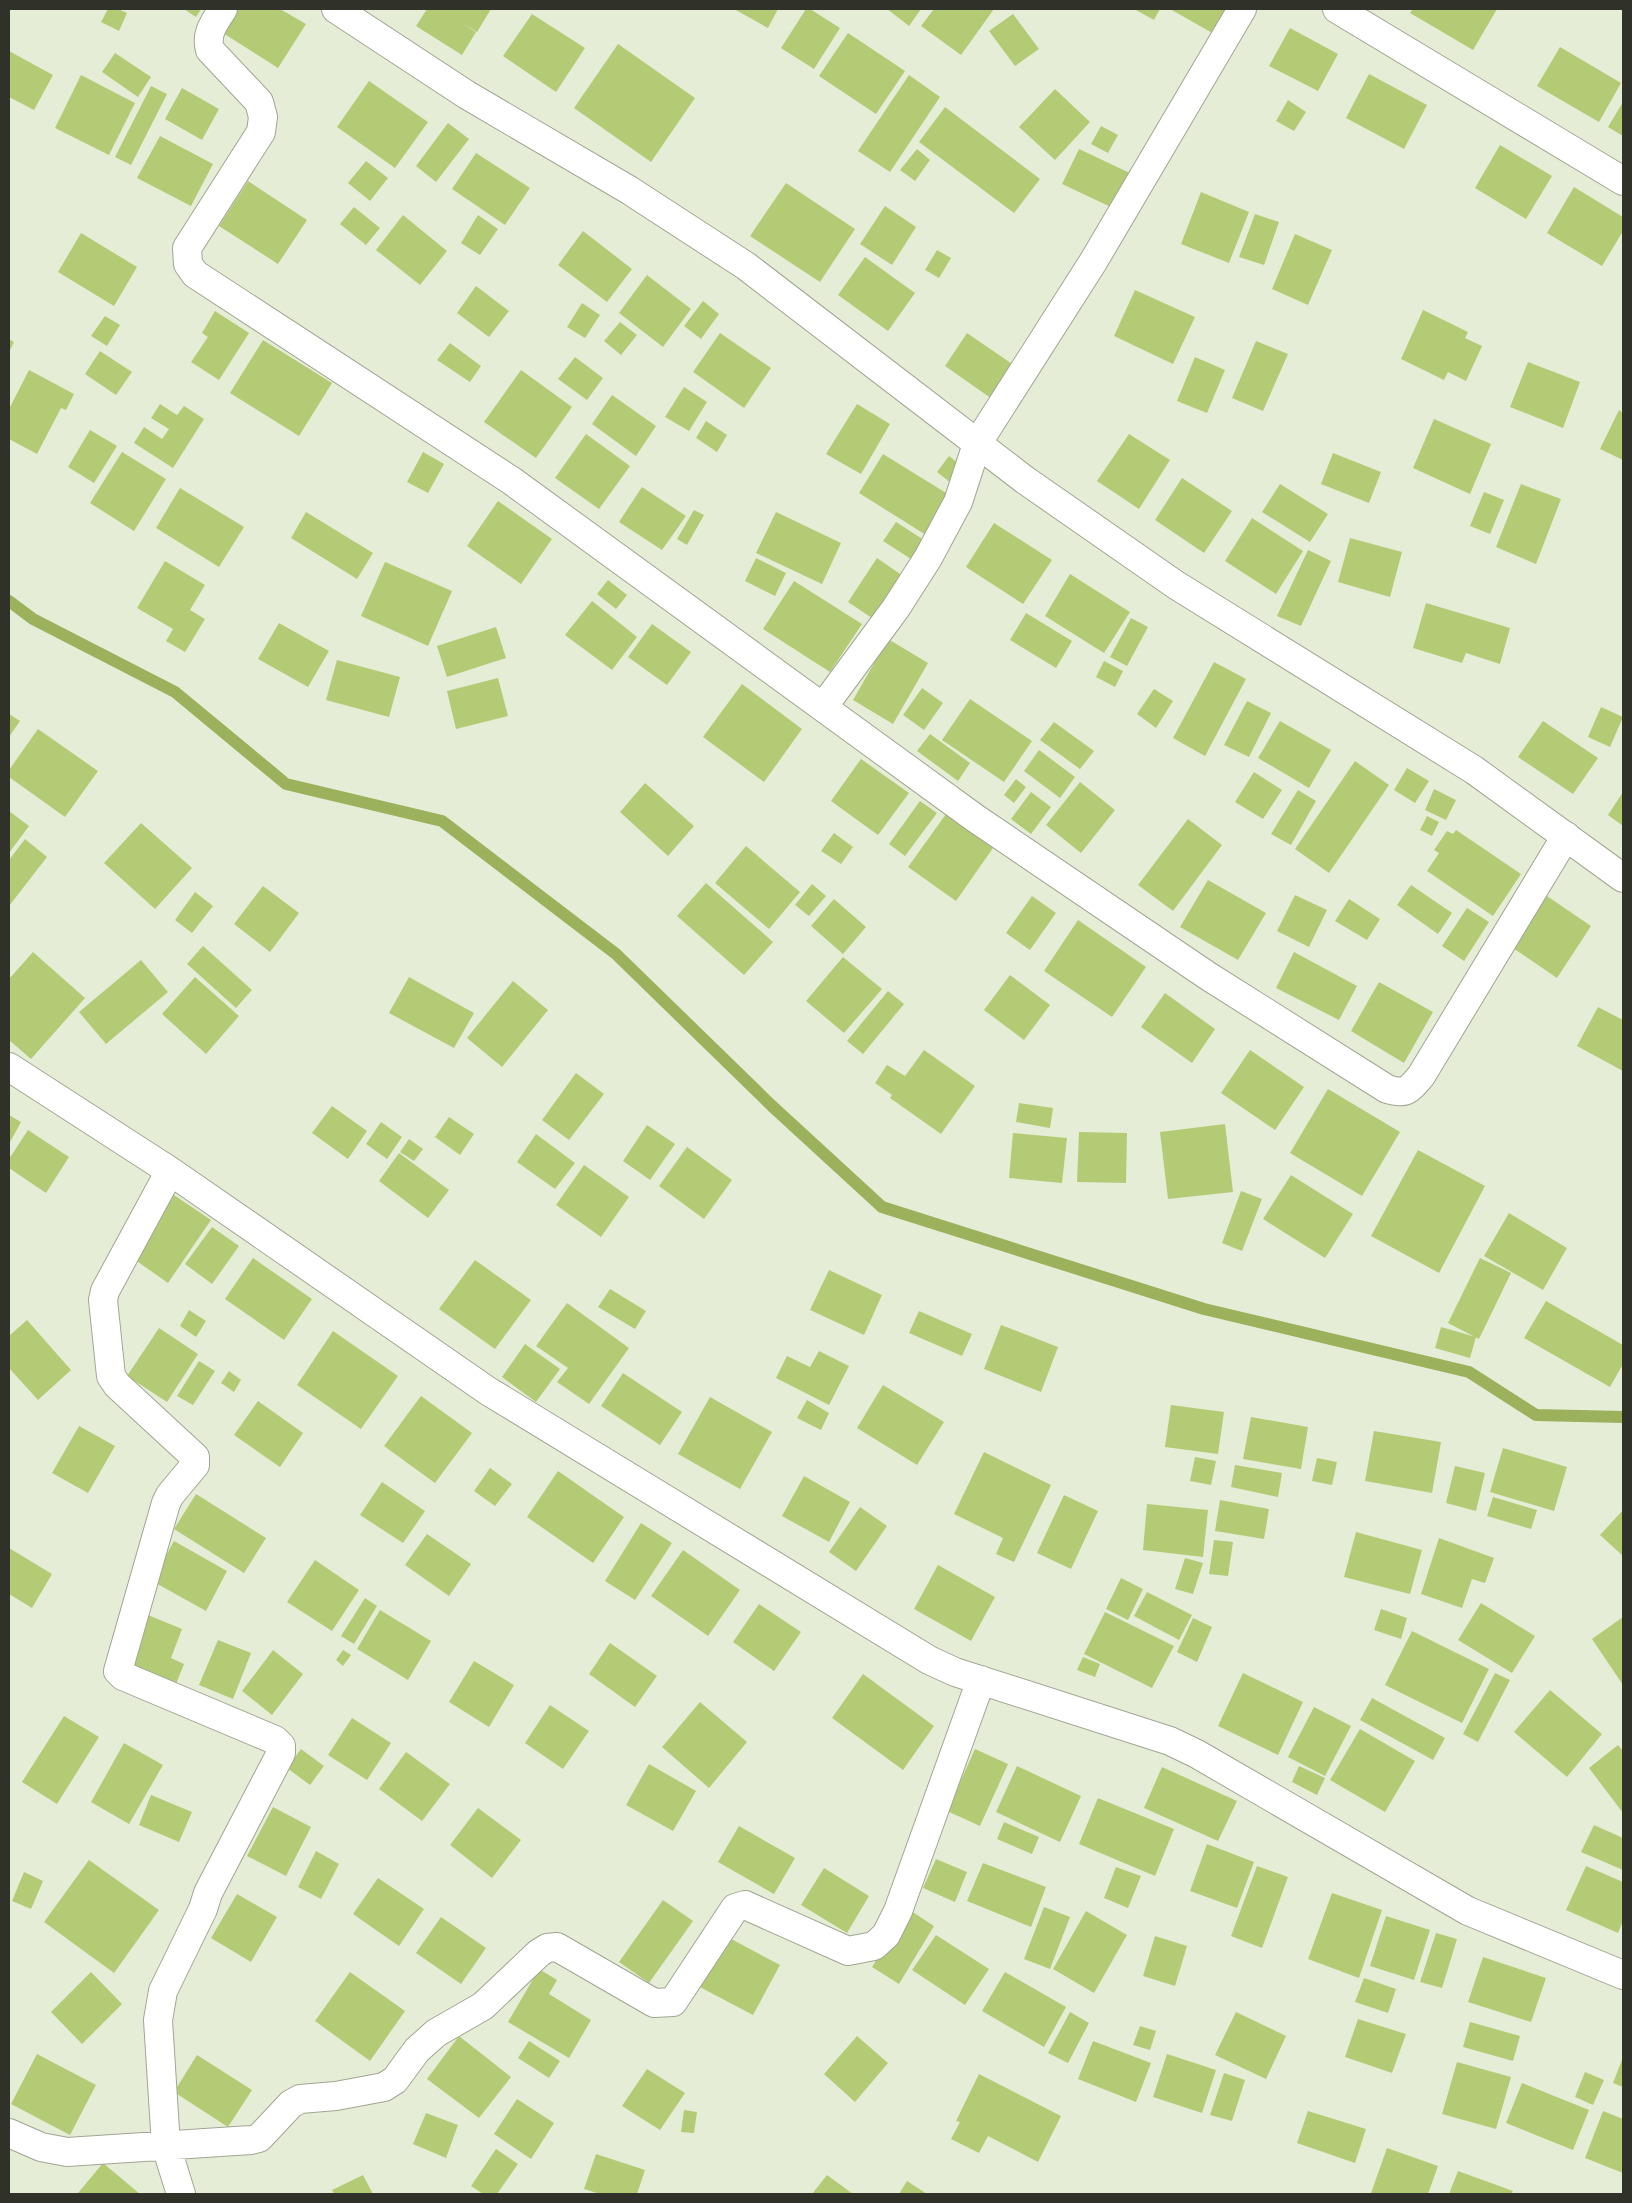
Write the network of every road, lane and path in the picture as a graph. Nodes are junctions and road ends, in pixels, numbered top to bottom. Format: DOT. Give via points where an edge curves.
graph roads {
  1 [pos="223,9"];
  2 [pos="336,9"];
  3 [pos="1242,9"];
  4 [pos="1338,9"];
  5 [pos="1623,181"];
  6 [pos="977,444"];
  7 [pos="823,707"];
  8 [pos="1566,836"];
  9 [pos="1623,878"];
  10 [pos="9,1067"];
  11 [pos="170,1171"];
  12 [pos="981,1680"];
  13 [pos="1623,1975"];
  14 [pos="9,2132"];
  15 [pos="166,2146"];
  16 [pos="181,2194"];
  1 -- 7 [label="street" via="209,32 210,50 259,102 263,118 261,132 187,248 188,264 195,274 512,481"];
  2 -- 6 [label="street" via="467,95 629,190 746,266"];
  3 -- 6 [label="street" via="1093,262"];
  4 -- 5 [label="street"];
  6 -- 7 [label="street" via="958,502 928,558 896,608"];
  6 -- 8 [label="street" via="1176,585 1474,770"];
  7 -- 8 [label="street" via="975,818 1208,976 1387,1089 1399,1093 1410,1089 1421,1076"];
  8 -- 9 [label="street"];
  10 -- 11 [label="street"];
  11 -- 12 [label="street" via="488,1391 930,1660"];
  11 -- 15 [label="street" via="103,1300 110,1376 195,1457 196,1462 166,1503 118,1671 123,1676 275,1740 281,1746 281,1752 208,1893 163,1991 158,2020"];
  12 -- 13 [label="street" via="1170,1741 1468,1911"];
  12 -- 15 [label="street" via="898,1911 886,1935 874,1946 848,1951 745,1905 736,1908 673,2002 654,2003 557,1947 547,1948 483,2006 436,2033 417,2050 395,2080 384,2087 300,2099 291,2104 259,2138"];
  14 -- 15 [label="street" via="41,2146 68,2152"];
  15 -- 16 [label="street"];
}
